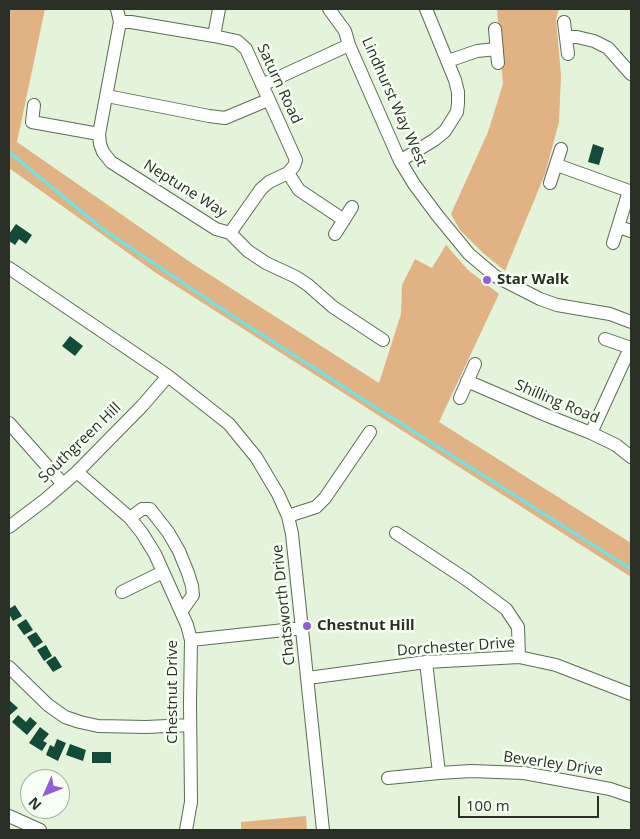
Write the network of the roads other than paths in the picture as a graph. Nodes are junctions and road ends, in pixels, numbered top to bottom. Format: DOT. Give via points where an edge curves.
graph roads {
  1 [pos="219,9"];
  2 [pos="329,9"];
  3 [pos="426,9"];
  4 [pos="119,15"];
  5 [pos="564,22"];
  6 [pos="495,29"];
  7 [pos="214,36"];
  8 [pos="566,38"];
  9 [pos="349,45"];
  10 [pos="497,49"];
  11 [pos="568,54"];
  12 [pos="448,61"];
  13 [pos="498,63"];
  14 [pos="631,74"];
  15 [pos="262,85"];
  16 [pos="107,96"];
  17 [pos="268,100"];
  18 [pos="34,105"];
  19 [pos="99,134"];
  20 [pos="562,149"];
  21 [pos="400,161"];
  22 [pos="557,165"];
  23 [pos="288,173"];
  24 [pos="550,183"];
  25 [pos="630,190"];
  26 [pos="352,207"];
  27 [pos="344,220"];
  28 [pos="625,229"];
  29 [pos="230,234"];
  30 [pos="335,234"];
  31 [pos="613,243"];
  32 [pos="9,268"];
  33 [pos="631,322"];
  34 [pos="605,339"];
  35 [pos="383,340"];
  36 [pos="630,348"];
  37 [pos="475,364"];
  38 [pos="168,376"];
  39 [pos="467,381"];
  40 [pos="460,398"];
  41 [pos="9,423"];
  42 [pos="370,432"];
  43 [pos="591,433"];
  44 [pos="631,457"];
  45 [pos="77,472"];
  46 [pos="63,484"];
  47 [pos="288,516"];
  48 [pos="130,518"];
  49 [pos="9,527"];
  50 [pos="401,541"];
  51 [pos="163,572"];
  52 [pos="122,592"];
  53 [pos="181,612"];
  54 [pos="303,628"];
  55 [pos="191,640"];
  56 [pos="519,657"];
  57 [pos="426,662"];
  58 [pos="9,667"];
  59 [pos="308,678"];
  60 [pos="631,694"];
  61 [pos="190,725"];
  62 [pos="439,773"];
  63 [pos="388,778"];
  64 [pos="631,796"];
  65 [pos="9,816"];
  66 [pos="40,830"];
  67 [pos="186,830"];
  68 [pos="323,830"];
  1 -- 7 [label="street"];
  2 -- 9 [label="street, Lindhurst Way West" via="345,31"];
  3 -- 12 [label="street"];
  4 -- 7 [label="street, Saturn Road" via="131,22"];
  4 -- 16 [label="street"];
  5 -- 8 [label="street"];
  6 -- 10 [label="street"];
  7 -- 15 [label="street, Saturn Road" via="236,41 246,49"];
  8 -- 11 [label="street"];
  8 -- 14 [label="street" via="594,41 608,48"];
  9 -- 15 [label="street"];
  9 -- 21 [label="street, Lindhurst Way West"];
  10 -- 12 [label="street" via="477,51"];
  10 -- 13 [label="street"];
  12 -- 21 [label="street" via="458,92 457,112 445,131"];
  15 -- 17 [label="street, Saturn Road"];
  16 -- 17 [label="street" via="225,118"];
  16 -- 19 [label="street"];
  17 -- 23 [label="street, Saturn Road" via="296,160"];
  18 -- 19 [label="street" via="32,122"];
  19 -- 29 [label="street, Neptune Way" via="103,152 112,162 216,229"];
  20 -- 22 [label="street"];
  21 -- 33 [label="street, Lindhurst Way West" via="458,241 495,276 557,305 610,314"];
  22 -- 24 [label="street"];
  22 -- 25 [label="street"];
  23 -- 27 [label="street" via="299,190"];
  23 -- 29 [label="street" via="269,182 261,190"];
  25 -- 28 [label="street"];
  26 -- 27 [label="street"];
  27 -- 30 [label="street"];
  28 -- 31 [label="street"];
  29 -- 35 [label="street, Neptune Way" via="248,252 302,281 334,307 375,326"];
  32 -- 38 [label="street, Chatsworth Drive"];
  34 -- 36 [label="street"];
  36 -- 43 [label="street"];
  37 -- 39 [label="street"];
  38 -- 45 [label="street, Southgreen Hill"];
  38 -- 47 [label="street, Chatsworth Drive" via="229,424 256,457"];
  39 -- 40 [label="street"];
  39 -- 43 [label="street, Shilling Road"];
  41 -- 46 [label="street"];
  42 -- 47 [label="street" via="325,498 316,507"];
  43 -- 44 [label="street, Shilling Road"];
  45 -- 46 [label="street, Southgreen Hill"];
  45 -- 48 [label="street, Chestnut Drive"];
  46 -- 49 [label="street, Southgreen Hill"];
  47 -- 54 [label="street, Chatsworth Drive"];
  48 -- 51 [label="street, Chestnut Drive" via="142,532"];
  48 -- 53 [label="street" via="142,509 150,509 179,551 193,595"];
  50 -- 56 [label="street" via="506,609 518,627"];
  51 -- 52 [label="street"];
  51 -- 53 [label="street, Chestnut Drive"];
  53 -- 55 [label="street, Chestnut Drive"];
  54 -- 55 [label="street"];
  54 -- 59 [label="street, Chatsworth Drive"];
  55 -- 61 [label="street, Chestnut Drive"];
  56 -- 57 [label="street, Dorchester Drive"];
  56 -- 60 [label="street, Dorchester Drive" via="556,665"];
  57 -- 59 [label="street, Dorchester Drive"];
  57 -- 62 [label="street"];
  58 -- 61 [label="street" via="48,705 65,717 80,722 98,726"];
  59 -- 68 [label="street, Chatsworth Drive"];
  61 -- 67 [label="street, Chestnut Drive" via="191,802"];
  62 -- 63 [label="street, Beverley Drive"];
  62 -- 64 [label="street, Beverley Drive" via="524,773"];
  65 -- 66 [label="street"];
}
